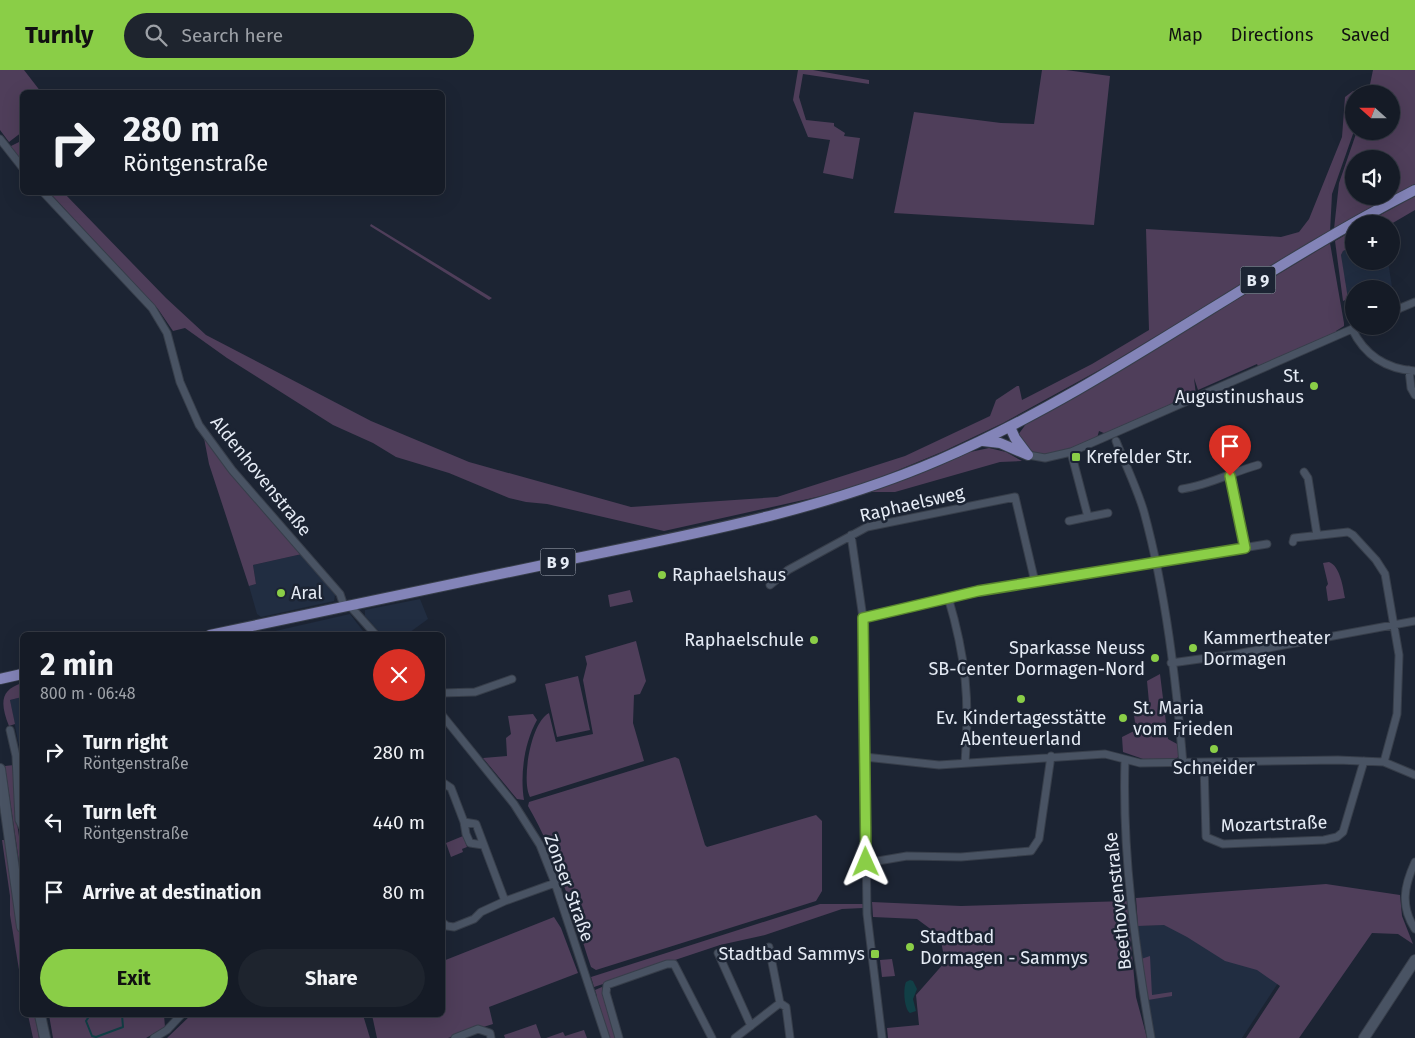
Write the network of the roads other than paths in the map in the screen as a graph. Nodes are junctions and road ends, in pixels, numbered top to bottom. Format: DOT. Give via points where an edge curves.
graph roads {
  1 [pos="0,139"];
  2 [pos="20,165"];
  3 [pos="1415,190"];
  4 [pos="46,195"];
  5 [pos="1415,302"];
  6 [pos="1400,308"];
  7 [pos="1345,333"];
  8 [pos="1357,335"];
  9 [pos="1412,370"];
  10 [pos="1415,395"];
  11 [pos="1007,428"];
  12 [pos="983,441"];
  13 [pos="1116,441"];
  14 [pos="1012,448"];
  15 [pos="1071,452"];
  16 [pos="1028,455"];
  17 [pos="1258,465"];
  18 [pos="1304,472"];
  19 [pos="1230,476"];
  20 [pos="1182,489"];
  21 [pos="1108,513"];
  22 [pos="1088,517"];
  23 [pos="1069,521"];
  24 [pos="851,535"];
  25 [pos="1317,535"];
  26 [pos="1293,542"];
  27 [pos="1267,544"];
  28 [pos="1245,548"];
  29 [pos="1156,563"];
  30 [pos="1035,582"];
  31 [pos="770,585"];
  32 [pos="948,597"];
  33 [pos="346,605"];
  34 [pos="863,618"];
  35 [pos="1415,621"];
  36 [pos="1393,624"];
  37 [pos="224,632"];
  38 [pos="373,632"];
  39 [pos="1171,663"];
  40 [pos="20,674"];
  41 [pos="0,679"];
  42 [pos="512,679"];
  43 [pos="445,693"];
  44 [pos="445,719"];
  45 [pos="10,730"];
  46 [pos="1051,756"];
  47 [pos="865,757"];
  48 [pos="1125,760"];
  49 [pos="1364,761"];
  50 [pos="1384,762"];
  51 [pos="965,763"];
  52 [pos="1204,763"];
  53 [pos="1183,764"];
  54 [pos="0,768"];
  55 [pos="1415,775"];
  56 [pos="445,784"];
  57 [pos="20,822"];
  58 [pos="464,822"];
  59 [pos="483,845"];
  60 [pos="866,862"];
  61 [pos="1415,862"];
  62 [pos="555,883"];
  63 [pos="505,901"];
  64 [pos="20,913"];
  65 [pos="445,924"];
  66 [pos="1415,929"];
  67 [pos="769,947"];
  68 [pos="718,953"];
  69 [pos="1415,960"];
  70 [pos="780,1003"];
  71 [pos="40,1017"];
  72 [pos="179,1017"];
  73 [pos="751,1026"];
  74 [pos="44,1038"];
  75 [pos="154,1038"];
  76 [pos="454,1038"];
  77 [pos="491,1038"];
  78 [pos="606,1038"];
  79 [pos="619,1038"];
  80 [pos="712,1038"];
  81 [pos="735,1038"];
  82 [pos="790,1038"];
  83 [pos="882,1038"];
  84 [pos="1151,1038"];
  85 [pos="1364,1038"];
  1 -- 2 [label="street"];
  3 -- 11 [label="main road, B 9" via="1303,252 1104,374"];
  4 -- 33 [label="street, Aldenhovenstraße" via="152,308 167,333 180,382 198,425"];
  5 -- 6 [label="street"];
  7 -- 15 [label="street"];
  8 -- 9 [label="street" via="1358,342 1373,358 1389,366"];
  9 -- 10 [label="street" via="1411,388"];
  11 -- 12 [label="main road, B 9"];
  11 -- 14 [label="main road"];
  11 -- 16 [label="main road"];
  12 -- 14 [label="main road"];
  12 -- 33 [label="main road, B 9" via="875,485 796,509"];
  13 -- 29 [label="street" via="1143,510"];
  14 -- 16 [label="main road"];
  15 -- 16 [label="street" via="1045,458"];
  15 -- 22 [label="street"];
  17 -- 19 [label="street"];
  18 -- 25 [label="street" via="1308,478"];
  19 -- 20 [label="street" via="1211,484"];
  19 -- 28 [label="street"];
  21 -- 22 [label="street"];
  22 -- 23 [label="street"];
  24 -- 30 [label="street, Raphaelsweg" via="867,527 1016,497"];
  24 -- 31 [label="street, Raphaelsweg" via="788,570"];
  24 -- 34 [label="street"];
  25 -- 26 [label="street" via="1294,538"];
  25 -- 36 [label="street" via="1353,534 1376,560 1385,574"];
  27 -- 28 [label="street"];
  28 -- 29 [label="street"];
  29 -- 30 [label="street"];
  29 -- 39 [label="street"];
  30 -- 32 [label="street"];
  32 -- 34 [label="street"];
  32 -- 51 [label="street" via="964,660 968,696"];
  33 -- 37 [label="main road, B 9"];
  33 -- 38 [label="street"];
  34 -- 47 [label="street"];
  35 -- 36 [label="street"];
  36 -- 39 [label="street"];
  36 -- 50 [label="street" via="1399,655 1400,688 1397,714"];
  39 -- 53 [label="street"];
  40 -- 41 [label="main road"];
  42 -- 43 [label="street" via="474,692"];
  44 -- 62 [label="street, Zonser Straße" via="514,804 540,845"];
  45 -- 57 [label="street" via="16,756"];
  46 -- 48 [label="street" via="1105,754"];
  46 -- 51 [label="street"];
  46 -- 60 [label="street" via="1039,839 1031,851 961,857 907,856"];
  47 -- 51 [label="street" via="916,764"];
  47 -- 60 [label="street"];
  48 -- 53 [label="street"];
  48 -- 84 [label="street, Beethovenstraße" via="1126,856"];
  49 -- 50 [label="street"];
  49 -- 52 [label="street" via="1294,759"];
  49 -- 52 [label="street, Mozartstraße" via="1343,832 1337,837 1223,844 1206,837"];
  50 -- 55 [label="street"];
  52 -- 53 [label="street"];
  54 -- 64 [label="main road"];
  56 -- 58 [label="street" via="451,788"];
  58 -- 59 [label="street" via="476,824"];
  58 -- 59 [label="street" via="470,843"];
  59 -- 63 [label="street"];
  60 -- 83 [label="street" via="867,914"];
  61 -- 66 [label="street" via="1404,894 1407,914"];
  62 -- 63 [label="street"];
  62 -- 78 [label="street, Zonser Straße"];
  63 -- 65 [label="street" via="454,927"];
  67 -- 70 [label="street"];
  68 -- 73 [label="street"];
  69 -- 85 [label="main road"];
  70 -- 73 [label="street"];
  70 -- 82 [label="street" via="786,1007"];
  71 -- 74 [label="main road"];
  72 -- 75 [label="street"];
  73 -- 81 [label="street"];
  76 -- 77 [label="street" via="478,1029 490,1033"];
  79 -- 80 [label="street" via="606,993 610,983 668,964 674,964"];
}
